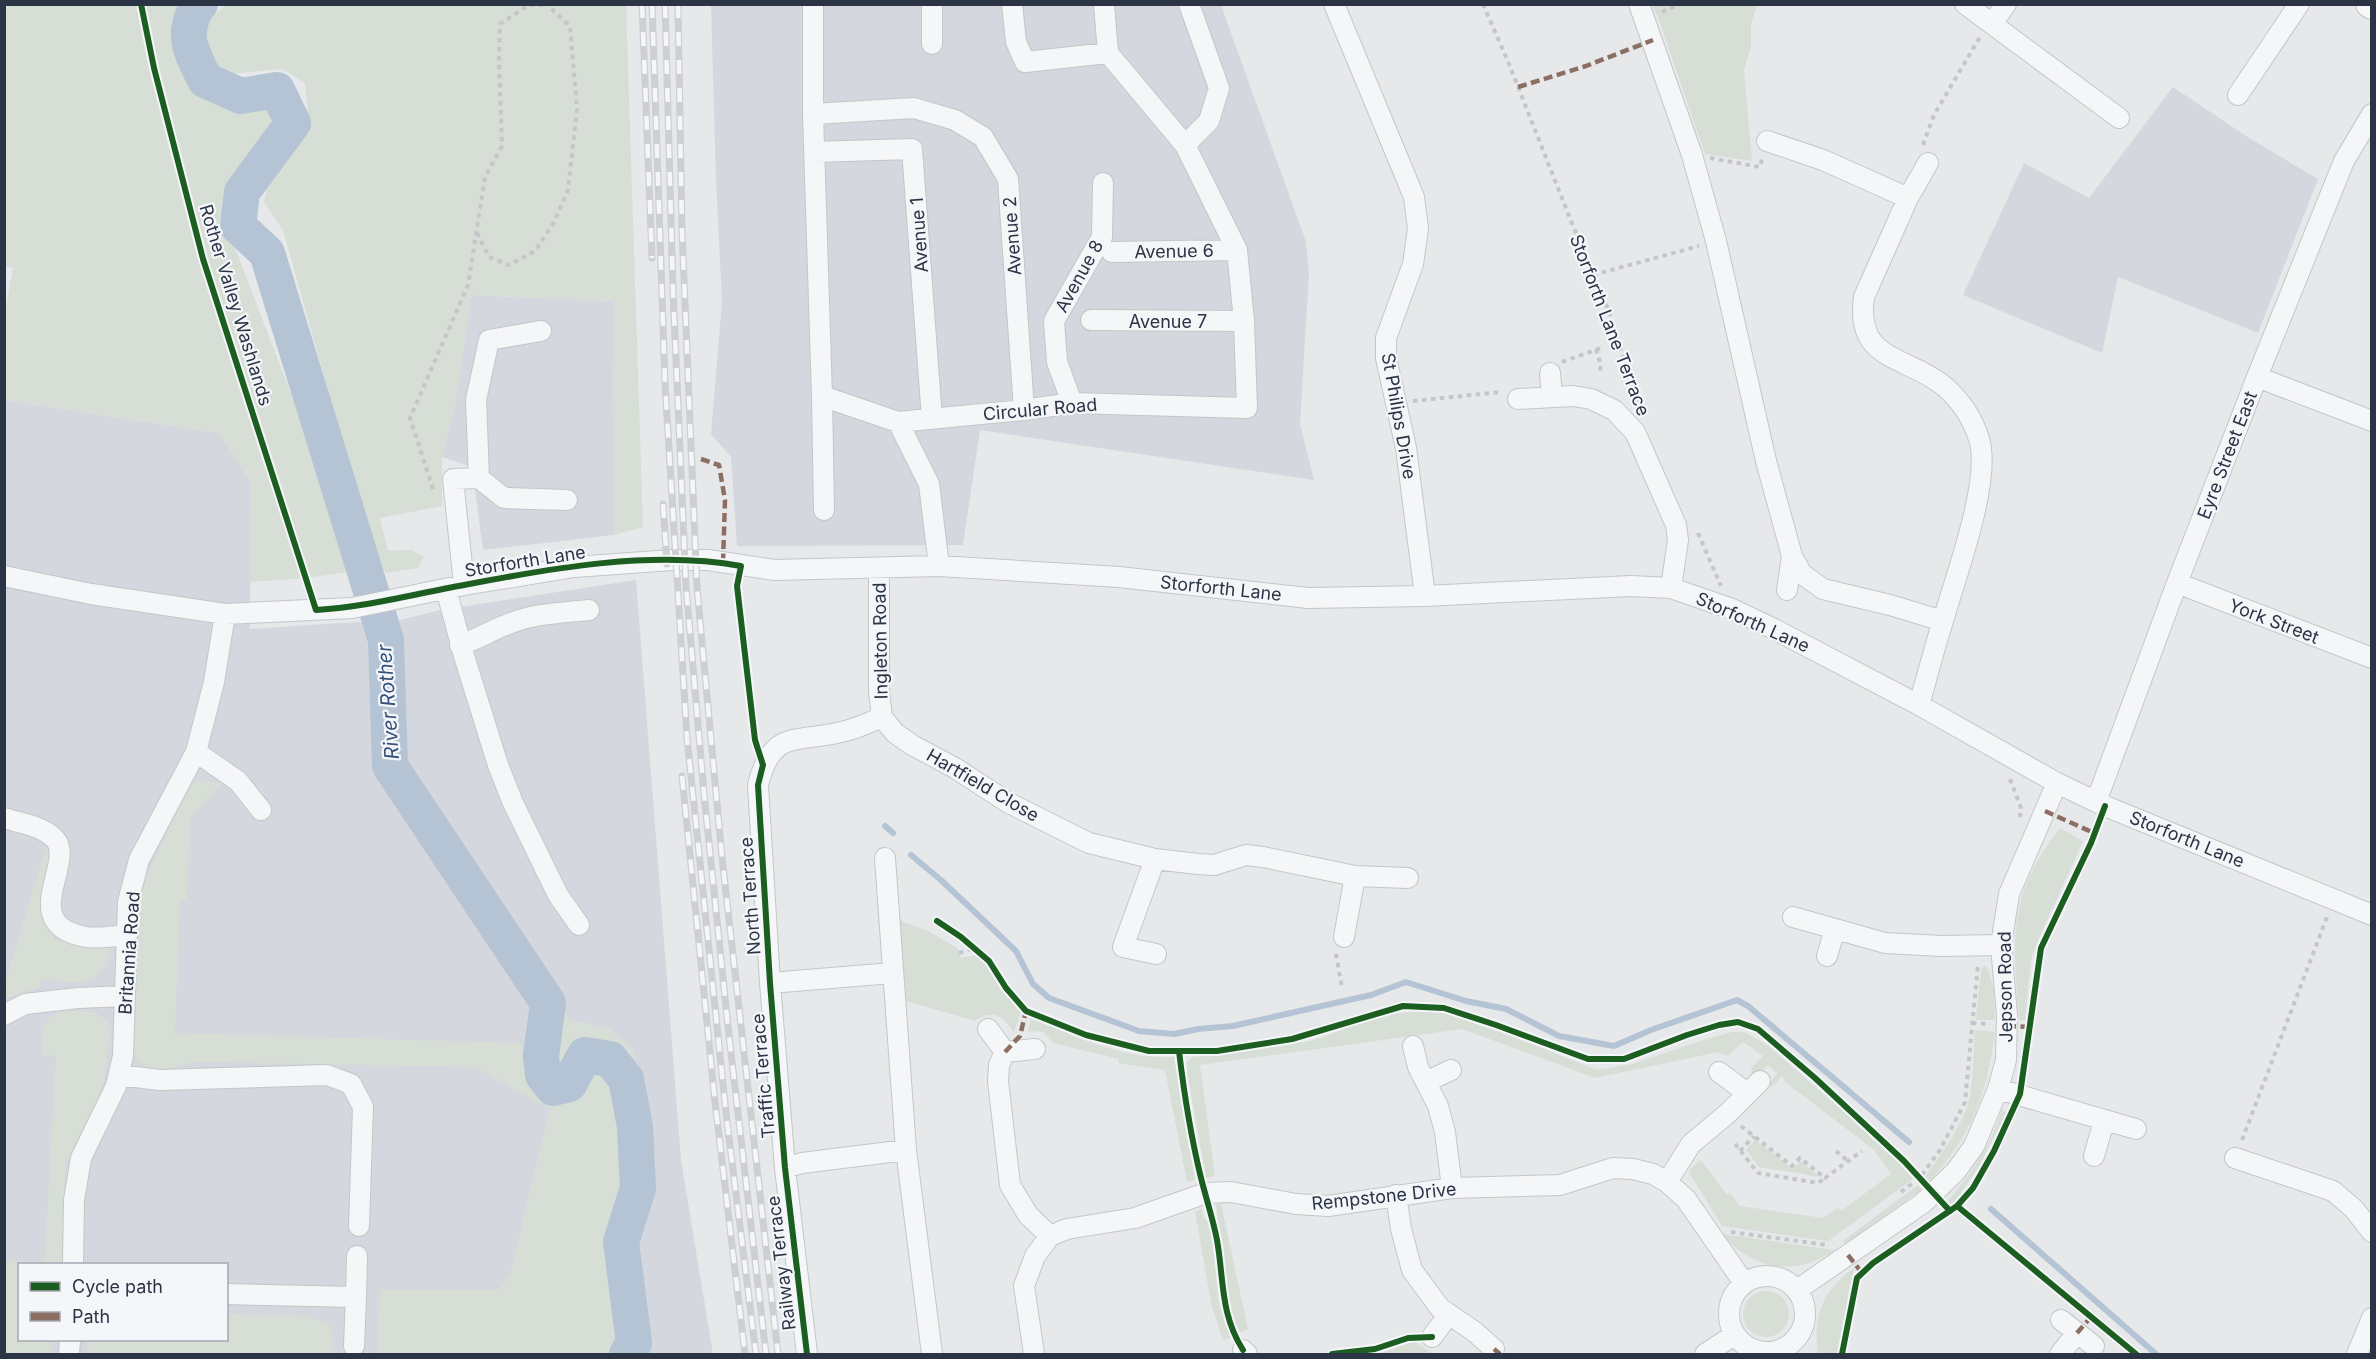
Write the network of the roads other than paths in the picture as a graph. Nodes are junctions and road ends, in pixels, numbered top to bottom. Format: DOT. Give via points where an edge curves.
graph roads {
  1 [pos="813,4"];
  2 [pos="932,4"];
  3 [pos="1012,4"];
  4 [pos="1104,4"];
  5 [pos="1189,4"];
  6 [pos="1334,4"];
  7 [pos="1639,4"];
  8 [pos="1965,4"];
  9 [pos="2006,4"];
  10 [pos="2299,4"];
  11 [pos="1992,24"];
  12 [pos="932,44"];
  13 [pos="1108,53"];
  14 [pos="2238,95"];
  15 [pos="813,114"];
  16 [pos="2372,114"];
  17 [pos="2119,118"];
  18 [pos="1767,141"];
  19 [pos="1185,145"];
  20 [pos="815,152"];
  21 [pos="1928,163"];
  22 [pos="1103,183"];
  23 [pos="1908,198"];
  24 [pos="1237,250"];
  25 [pos="1112,252"];
  26 [pos="1091,321"];
  27 [pos="1244,321"];
  28 [pos="541,331"];
  29 [pos="1551,373"];
  30 [pos="2257,377"];
  31 [pos="822,396"];
  32 [pos="1552,396"];
  33 [pos="1518,399"];
  34 [pos="1072,403"];
  35 [pos="1024,410"];
  36 [pos="932,419"];
  37 [pos="2372,421"];
  38 [pos="898,422"];
  39 [pos="479,478"];
  40 [pos="567,500"];
  41 [pos="824,510"];
  42 [pos="1792,556"];
  43 [pos="939,566"];
  44 [pos="879,568"];
  45 [pos="4,576"];
  46 [pos="2177,583"];
  47 [pos="455,587"];
  48 [pos="1671,588"];
  49 [pos="1787,590"];
  50 [pos="1425,596"];
  51 [pos="590,610"];
  52 [pos="225,614"];
  53 [pos="1943,621"];
  54 [pos="460,645"];
  55 [pos="2372,658"];
  56 [pos="1920,705"];
  57 [pos="882,717"];
  58 [pos="196,752"];
  59 [pos="2057,783"];
  60 [pos="2096,802"];
  61 [pos="760,807"];
  62 [pos="261,810"];
  63 [pos="4,818"];
  64 [pos="885,858"];
  65 [pos="1155,859"];
  66 [pos="1354,876"];
  67 [pos="1408,878"];
  68 [pos="2372,915"];
  69 [pos="1793,916"];
  70 [pos="579,925"];
  71 [pos="1835,929"];
  72 [pos="127,935"];
  73 [pos="1344,937"];
  74 [pos="2001,945"];
  75 [pos="1156,954"];
  76 [pos="1827,956"];
  77 [pos="892,973"];
  78 [pos="770,982"];
  79 [pos="125,996"];
  80 [pos="4,1015"];
  81 [pos="988,1029"];
  82 [pos="1413,1046"];
  83 [pos="1035,1050"];
  84 [pos="1005,1052"];
  85 [pos="1451,1070"];
  86 [pos="1719,1072"];
  87 [pos="119,1075"];
  88 [pos="1426,1082"];
  89 [pos="1998,1089"];
  90 [pos="2104,1121"];
  91 [pos="2136,1129"];
  92 [pos="906,1150"];
  93 [pos="2094,1156"];
  94 [pos="2235,1158"];
  95 [pos="785,1168"];
  96 [pos="1667,1182"];
  97 [pos="1452,1188"];
  98 [pos="1396,1195"];
  99 [pos="359,1226"];
  100 [pos="2372,1232"];
  101 [pos="1050,1236"];
  102 [pos="357,1256"];
  103 [pos="73,1263"];
  104 [pos="1744,1283"];
  105 [pos="1797,1290"];
  106 [pos="228,1294"];
  107 [pos="356,1297"];
  108 [pos="1449,1314"];
  109 [pos="2372,1318"];
  110 [pos="2061,1320"];
  111 [pos="2078,1333"];
  112 [pos="1734,1335"];
  113 [pos="1432,1337"];
  114 [pos="354,1346"];
  115 [pos="2094,1346"];
  116 [pos="1494,1349"];
  117 [pos="1794,1349"];
  118 [pos="807,1354"];
  119 [pos="932,1354"];
  120 [pos="1034,1354"];
  121 [pos="1705,1354"];
  122 [pos="2060,1354"];
  123 [pos="2357,1354"];
  1 -- 15 [label="street"];
  2 -- 12 [label="street"];
  3 -- 13 [label="street" via="1016,42 1025,62"];
  4 -- 13 [label="street"];
  5 -- 19 [label="street" via="1219,88 1209,121"];
  6 -- 50 [label="street, St Philips Drive" via="1414,197 1418,229 1413,264 1386,339 1386,358 1406,448"];
  7 -- 42 [label="street" via="1692,155 1716,241"];
  8 -- 11 [label="street"];
  9 -- 11 [label="street"];
  10 -- 14 [label="street"];
  11 -- 17 [label="street"];
  13 -- 19 [label="street, Circular Road"];
  15 -- 20 [label="street"];
  15 -- 35 [label="street, Avenue 2" via="914,108 955,120 983,137 1008,179"];
  16 -- 30 [label="street, Eyre Street East" via="2344,161"];
  18 -- 23 [label="street" via="1823,160"];
  19 -- 24 [label="street, Circular Road"];
  20 -- 31 [label="street"];
  20 -- 36 [label="street, Avenue 1" via="912,149"];
  21 -- 23 [label="street"];
  22 -- 34 [label="street, Avenue 8" via="1102,237 1054,321 1057,362"];
  23 -- 53 [label="street" via="1864,297 1862,313 1873,345 1943,386 1967,411 1980,440 1981,484"];
  24 -- 25 [label="street, Avenue 6"];
  24 -- 27 [label="street, Circular Road"];
  26 -- 27 [label="street, Avenue 7"];
  27 -- 34 [label="street, Circular Road" via="1247,408"];
  28 -- 39 [label="street" via="489,340 476,399"];
  29 -- 32 [label="street"];
  30 -- 37 [label="street"];
  30 -- 46 [label="street, Eyre Street East"];
  31 -- 38 [label="street, Circular Road"];
  31 -- 41 [label="street"];
  32 -- 33 [label="street"];
  32 -- 48 [label="street" via="1591,399 1614,410 1635,432 1676,525 1678,540"];
  34 -- 35 [label="street, Circular Road"];
  35 -- 36 [label="street, Circular Road"];
  36 -- 38 [label="street, Circular Road"];
  38 -- 43 [label="street" via="929,484"];
  39 -- 40 [label="street" via="504,498"];
  39 -- 47 [label="street" via="453,479"];
  42 -- 49 [label="street"];
  42 -- 53 [label="street" via="1802,574 1823,589"];
  43 -- 44 [label="street, Storforth Lane"];
  43 -- 50 [label="street, Storforth Lane" via="1119,577 1308,598"];
  44 -- 47 [label="street, Storforth Lane" via="774,570 708,560 672,560 574,567"];
  44 -- 57 [label="street, Ingleton Road"];
  45 -- 52 [label="street, Storforth Lane"];
  46 -- 55 [label="street, York Street"];
  46 -- 60 [label="street, Eyre Street East"];
  47 -- 52 [label="street, Storforth Lane" via="352,608"];
  47 -- 54 [label="street"];
  48 -- 50 [label="street, Storforth Lane" via="1631,586"];
  48 -- 56 [label="street, Storforth Lane" via="1732,609"];
  51 -- 54 [label="street" via="529,617"];
  52 -- 58 [label="street, Britannia Road" via="214,682"];
  53 -- 56 [label="street"];
  54 -- 70 [label="street" via="513,803 558,895"];
  56 -- 59 [label="street, Storforth Lane"];
  57 -- 61 [label="street, Ingleton Road" via="835,734 794,738 776,749 763,765 758,785"];
  57 -- 65 [label="street, Hartfield Close" via="894,733 1009,803 1089,843"];
  58 -- 62 [label="street" via="238,781"];
  58 -- 72 [label="street, Britannia Road" via="139,860 128,903"];
  59 -- 60 [label="street, Storforth Lane"];
  59 -- 74 [label="street, Jepson Road" via="2009,894"];
  60 -- 68 [label="street, Storforth Lane"];
  61 -- 78 [label="street, North Terrace"];
  63 -- 72 [label="street" via="40,829 59,845 51,898 58,924 88,938"];
  64 -- 77 [label="street"];
  65 -- 66 [label="street, Hartfield Close" via="1214,865 1246,855"];
  65 -- 75 [label="street" via="1124,947"];
  66 -- 67 [label="street, Hartfield Close"];
  66 -- 73 [label="street"];
  69 -- 71 [label="street"];
  71 -- 74 [label="street" via="1885,943"];
  71 -- 76 [label="street"];
  72 -- 79 [label="street, Britannia Road"];
  74 -- 89 [label="street, Jepson Road" via="2007,1015 2006,1060"];
  77 -- 78 [label="street"];
  77 -- 92 [label="street"];
  78 -- 95 [label="street, Traffic Terrace"];
  79 -- 80 [label="street" via="25,1004"];
  79 -- 87 [label="street, Britannia Road"];
  81 -- 84 [label="street"];
  82 -- 88 [label="street"];
  83 -- 84 [label="street"];
  84 -- 101 [label="street" via="998,1081 1010,1185 1028,1215"];
  85 -- 88 [label="street"];
  86 -- 96 [label="street" via="1753,1087 1691,1144"];
  87 -- 99 [label="street" via="160,1080 327,1075 351,1084 363,1107"];
  87 -- 103 [label="street, Britannia Road" via="81,1158"];
  88 -- 97 [label="street" via="1445,1132"];
  89 -- 90 [label="street"];
  89 -- 105 [label="street, Jepson Road" via="1974,1146 1935,1194"];
  90 -- 91 [label="street"];
  90 -- 93 [label="street"];
  92 -- 95 [label="street"];
  92 -- 119 [label="street"];
  94 -- 100 [label="street" via="2333,1191"];
  95 -- 118 [label="street, Railway Terrace"];
  96 -- 97 [label="street, Rempstone Drive" via="1633,1168 1613,1168 1560,1185"];
  96 -- 104 [label="street, Rempstone Drive" via="1686,1199"];
  97 -- 98 [label="street, Rempstone Drive"];
  98 -- 101 [label="street, Rempstone Drive" via="1311,1206 1231,1192 1206,1193 1135,1218 1067,1229"];
  98 -- 108 [label="street" via="1412,1270 1440,1308"];
  101 -- 120 [label="street" via="1035,1256 1024,1286"];
  102 -- 107 [label="street"];
  104 -- 105 [label="street" via="1772,1276"];
  104 -- 112 [label="street" via="1734,1293 1729,1307"];
  105 -- 117 [label="street" via="1804,1307 1804,1325"];
  106 -- 107 [label="street"];
  107 -- 114 [label="street"];
  108 -- 113 [label="street"];
  108 -- 116 [label="street"];
  109 -- 123 [label="street"];
  110 -- 111 [label="street"];
  111 -- 115 [label="street"];
  111 -- 122 [label="street"];
  112 -- 117 [label="street" via="1754,1351"];
  112 -- 121 [label="street"];
}
